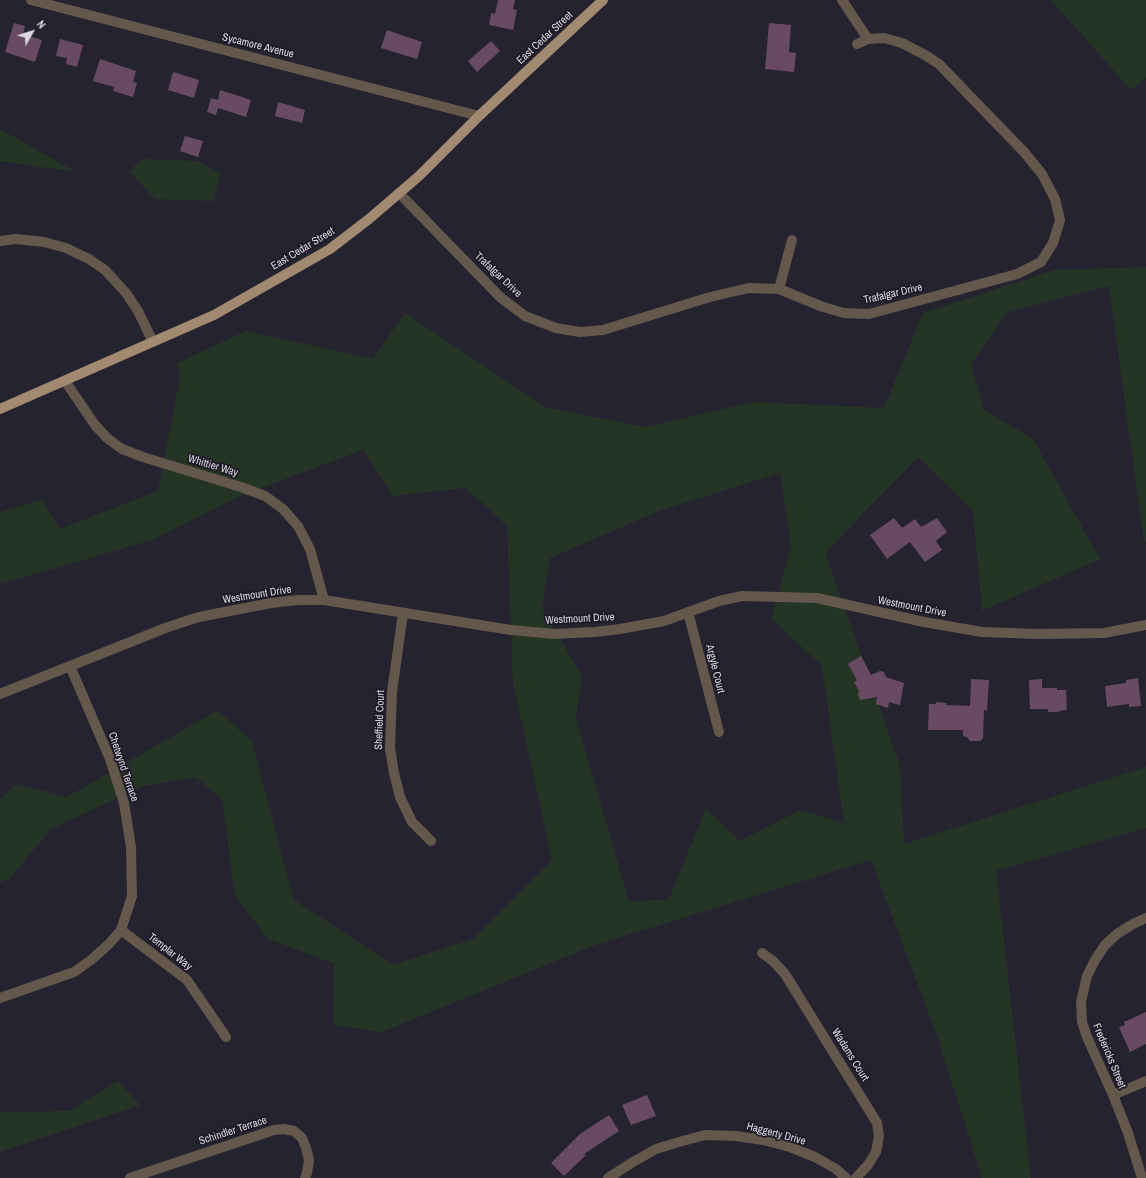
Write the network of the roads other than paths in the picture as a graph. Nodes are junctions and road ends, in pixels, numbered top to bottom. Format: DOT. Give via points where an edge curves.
graph roads {
  1 [pos="31,0"];
  2 [pos="604,0"];
  3 [pos="842,0"];
  4 [pos="868,39"];
  5 [pos="857,44"];
  6 [pos="479,116"];
  7 [pos="399,193"];
  8 [pos="792,240"];
  9 [pos="0,241"];
  10 [pos="779,289"];
  11 [pos="153,342"];
  12 [pos="65,381"];
  13 [pos="0,409"];
  14 [pos="324,600"];
  15 [pos="688,612"];
  16 [pos="403,613"];
  17 [pos="1146,625"];
  18 [pos="70,666"];
  19 [pos="0,694"];
  20 [pos="719,732"];
  21 [pos="431,841"];
  22 [pos="1146,918"];
  23 [pos="121,930"];
  24 [pos="762,953"];
  25 [pos="0,998"];
  26 [pos="226,1037"];
  27 [pos="1146,1081"];
  28 [pos="1113,1095"];
  29 [pos="130,1178"];
  30 [pos="305,1178"];
  31 [pos="608,1178"];
  32 [pos="846,1178"];
  33 [pos="856,1178"];
  34 [pos="1142,1178"];
  1 -- 6 [label="street, Sycamore Avenue"];
  2 -- 6 [label="main road, East Cedar Street"];
  3 -- 4 [label="street"];
  4 -- 5 [label="street, Trafalgar Drive"];
  4 -- 10 [label="street, Trafalgar Drive" via="884,38 902,43 938,64 1024,152 1042,174 1055,199 1060,220 1053,243 1041,262 1018,274 869,314 844,313 823,308"];
  6 -- 7 [label="main road, East Cedar Street"];
  7 -- 10 [label="street, Trafalgar Drive" via="500,297 526,316 556,328 580,332 603,330 714,296 750,288"];
  7 -- 11 [label="main road, East Cedar Street" via="330,249 214,315"];
  8 -- 10 [label="street"];
  9 -- 11 [label="street" via="16,238 44,242 66,248 89,259 105,270 126,293"];
  11 -- 12 [label="main road, East Cedar Street"];
  12 -- 13 [label="main road, East Cedar Street"];
  12 -- 14 [label="street, Whittier Way" via="94,426 122,449 241,487 265,496 283,509 298,526 310,549"];
  14 -- 16 [label="street, Westmount Drive"];
  14 -- 18 [label="street, Westmount Drive" via="271,603 199,617"];
  15 -- 16 [label="street, Westmount Drive" via="664,621 620,629 555,634 510,630"];
  15 -- 17 [label="street, Westmount Drive" via="742,596 817,598 982,632 1104,632"];
  15 -- 20 [label="street, Argyle Court"];
  16 -- 21 [label="street, Sheffield Court" via="392,692 390,748 400,797 412,822"];
  18 -- 19 [label="street, Westmount Drive"];
  18 -- 23 [label="street, Chetwynd Terrace" via="110,759 124,803 131,847 132,896"];
  22 -- 28 [label="street, Fredericks Street" via="1133,924 1105,945 1087,976 1081,1002 1082,1022 1087,1037"];
  23 -- 25 [label="street, Chetwynd Terrace" via="109,944 74,972"];
  23 -- 26 [label="street, Templar Way" via="186,980"];
  24 -- 33 [label="street, Wadams Court" via="773,960 785,974 877,1123 879,1136 876,1152"];
  27 -- 28 [label="street"];
  28 -- 34 [label="street, Fredericks Street"];
  29 -- 30 [label="street, Schindler Terrace" via="274,1130 284,1129 294,1131 302,1138 309,1160"];
  31 -- 32 [label="street, Haggerty Drive" via="656,1149 705,1135 736,1136 790,1147 815,1157"];
}
